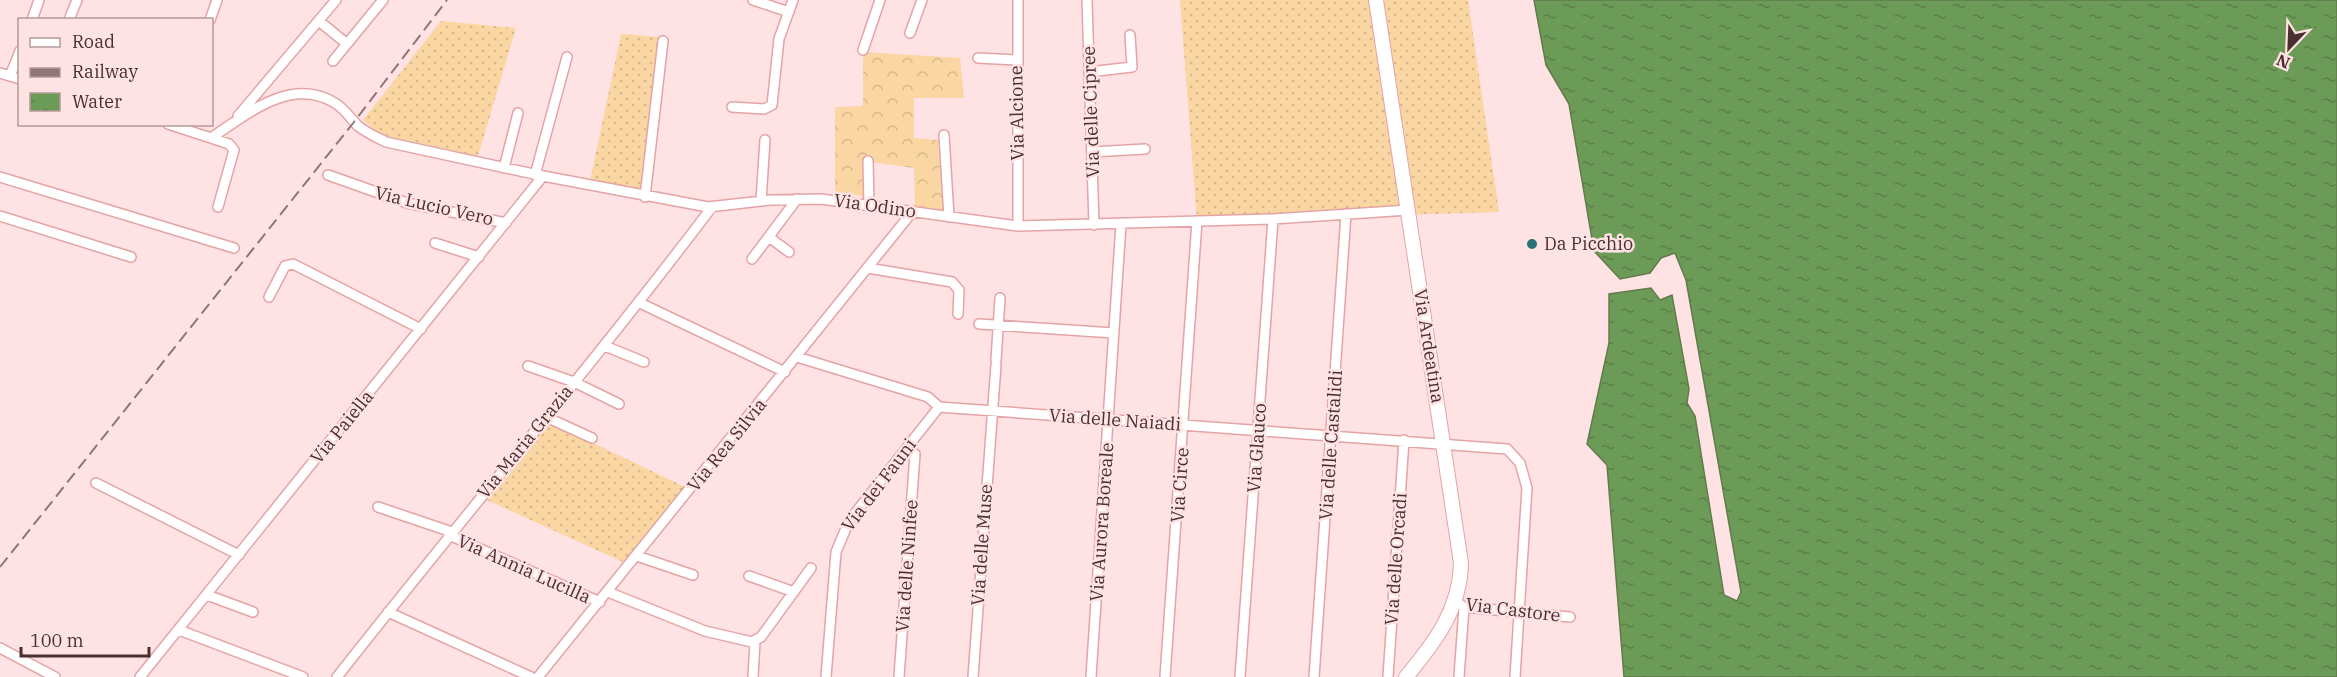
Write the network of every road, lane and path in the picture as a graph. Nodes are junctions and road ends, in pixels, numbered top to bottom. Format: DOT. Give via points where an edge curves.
graph roads {
  1 [pos="39,0"];
  2 [pos="77,0"];
  3 [pos="217,0"];
  4 [pos="336,0"];
  5 [pos="383,0"];
  6 [pos="753,0"];
  7 [pos="793,0"];
  8 [pos="879,0"];
  9 [pos="922,0"];
  10 [pos="1018,0"];
  11 [pos="1087,0"];
  12 [pos="1376,0"];
  13 [pos="789,12"];
  14 [pos="33,18"];
  15 [pos="70,18"];
  16 [pos="211,18"];
  17 [pos="319,21"];
  18 [pos="910,33"];
  19 [pos="1130,35"];
  20 [pos="663,41"];
  21 [pos="347,44"];
  22 [pos="863,50"];
  23 [pos="567,57"];
  24 [pos="978,58"];
  25 [pos="1017,60"];
  26 [pos="18,61"];
  27 [pos="333,62"];
  28 [pos="1089,72"];
  29 [pos="0,73"];
  30 [pos="15,77"];
  31 [pos="732,107"];
  32 [pos="518,112"];
  33 [pos="233,123"];
  34 [pos="172,126"];
  35 [pos="944,135"];
  36 [pos="211,138"];
  37 [pos="765,140"];
  38 [pos="1145,149"];
  39 [pos="1092,152"];
  40 [pos="868,161"];
  41 [pos="504,168"];
  42 [pos="328,175"];
  43 [pos="539,176"];
  44 [pos="0,177"];
  45 [pos="645,196"];
  46 [pos="797,199"];
  47 [pos="761,201"];
  48 [pos="869,205"];
  49 [pos="218,207"];
  50 [pos="712,207"];
  51 [pos="1408,210"];
  52 [pos="913,211"];
  53 [pos="1346,214"];
  54 [pos="0,216"];
  55 [pos="949,217"];
  56 [pos="1273,219"];
  57 [pos="1197,221"];
  58 [pos="506,223"];
  59 [pos="1121,224"];
  60 [pos="1094,225"];
  61 [pos="1018,226"];
  62 [pos="769,237"];
  63 [pos="435,243"];
  64 [pos="234,248"];
  65 [pos="789,252"];
  66 [pos="131,257"];
  67 [pos="479,257"];
  68 [pos="752,259"];
  69 [pos="868,268"];
  70 [pos="269,297"];
  71 [pos="1000,298"];
  72 [pos="639,303"];
  73 [pos="958,314"];
  74 [pos="979,324"];
  75 [pos="998,326"];
  76 [pos="421,329"];
  77 [pos="1114,333"];
  78 [pos="605,345"];
  79 [pos="797,357"];
  80 [pos="644,362"];
  81 [pos="528,366"];
  82 [pos="785,372"];
  83 [pos="574,382"];
  84 [pos="619,404"];
  85 [pos="939,407"];
  86 [pos="992,412"];
  87 [pos="546,417"];
  88 [pos="1109,419"];
  89 [pos="1184,425"];
  90 [pos="1258,430"];
  91 [pos="1332,435"];
  92 [pos="592,438"];
  93 [pos="1404,440"];
  94 [pos="1443,443"];
  95 [pos="915,454"];
  96 [pos="96,483"];
  97 [pos="378,507"];
  98 [pos="450,533"];
  99 [pos="239,555"];
  100 [pos="637,556"];
  101 [pos="811,568"];
  102 [pos="693,575"];
  103 [pos="750,576"];
  104 [pos="608,592"];
  105 [pos="794,592"];
  106 [pos="207,595"];
  107 [pos="600,602"];
  108 [pos="1460,604"];
  109 [pos="253,612"];
  110 [pos="388,612"];
  111 [pos="1520,613"];
  112 [pos="1570,617"];
  113 [pos="179,630"];
  114 [pos="755,642"];
  115 [pos="0,648"];
  116 [pos="55,677"];
  117 [pos="140,677"];
  118 [pos="303,677"];
  119 [pos="337,677"];
  120 [pos="531,677"];
  121 [pos="538,677"];
  122 [pos="753,677"];
  123 [pos="826,677"];
  124 [pos="899,677"];
  125 [pos="973,677"];
  126 [pos="1091,677"];
  127 [pos="1165,677"];
  128 [pos="1240,677"];
  129 [pos="1314,677"];
  130 [pos="1388,677"];
  131 [pos="1406,677"];
  132 [pos="1459,677"];
  133 [pos="1515,677"];
  1 -- 14 [label="street"];
  2 -- 15 [label="street"];
  3 -- 16 [label="street"];
  4 -- 17 [label="street"];
  5 -- 21 [label="street"];
  6 -- 13 [label="street"];
  7 -- 13 [label="street"];
  8 -- 22 [label="street"];
  9 -- 18 [label="street"];
  10 -- 25 [label="street, Via Alcione"];
  11 -- 28 [label="street, Via delle Cipree"];
  12 -- 51 [label="main road, Via Ardeatina"];
  13 -- 31 [label="street" via="778,46 772,105 765,109"];
  17 -- 21 [label="street"];
  17 -- 33 [label="street"];
  19 -- 28 [label="street" via="1132,67"];
  20 -- 45 [label="street"];
  21 -- 27 [label="street"];
  23 -- 43 [label="street"];
  24 -- 25 [label="street"];
  25 -- 61 [label="street, Via Alcione"];
  26 -- 30 [label="street"];
  28 -- 39 [label="street, Via delle Cipree"];
  29 -- 30 [label="street"];
  32 -- 41 [label="street"];
  33 -- 36 [label="street"];
  33 -- 41 [label="street, Via Odino" via="269,101 300,93 330,100 367,133 386,142"];
  34 -- 36 [label="street"];
  35 -- 55 [label="street"];
  36 -- 49 [label="street" via="229,144 234,150"];
  37 -- 47 [label="street"];
  38 -- 39 [label="street"];
  39 -- 60 [label="street, Via delle Cipree"];
  40 -- 48 [label="street"];
  41 -- 43 [label="street, Via Odino"];
  42 -- 58 [label="street, Via Lucio Vero" via="407,203"];
  43 -- 45 [label="street, Via Odino"];
  43 -- 58 [label="street, Via Paiella"];
  44 -- 64 [label="street"];
  45 -- 50 [label="street, Via Odino"];
  46 -- 47 [label="street, Via Odino"];
  46 -- 48 [label="street, Via Odino"];
  46 -- 62 [label="street"];
  47 -- 50 [label="street, Via Odino"];
  48 -- 52 [label="street, Via Odino"];
  50 -- 72 [label="street, Via Maria Grazia"];
  51 -- 53 [label="street, Via Odino"];
  51 -- 94 [label="main road, Via Ardeatina"];
  52 -- 55 [label="street, Via Odino"];
  52 -- 69 [label="street, Via Rea Silvia"];
  53 -- 56 [label="street, Via Odino"];
  53 -- 91 [label="street, Via delle Castalidi"];
  54 -- 66 [label="street"];
  55 -- 61 [label="street, Via Odino"];
  56 -- 57 [label="street, Via Odino"];
  56 -- 90 [label="street, Via Glauco"];
  57 -- 59 [label="street, Via Odino"];
  57 -- 89 [label="street, Via Circe"];
  58 -- 67 [label="street, Via Paiella"];
  59 -- 60 [label="street, Via Odino"];
  59 -- 77 [label="street, Via Aurora Boreale"];
  60 -- 61 [label="street, Via Odino"];
  62 -- 65 [label="street"];
  62 -- 68 [label="street"];
  63 -- 67 [label="street"];
  67 -- 76 [label="street, Via Paiella"];
  69 -- 73 [label="street" via="953,282 959,290"];
  69 -- 79 [label="street, Via Rea Silvia"];
  70 -- 76 [label="street" via="285,266 292,264"];
  71 -- 75 [label="street, Via delle Muse"];
  72 -- 78 [label="street, Via Maria Grazia"];
  72 -- 82 [label="street"];
  74 -- 75 [label="street"];
  75 -- 77 [label="street"];
  75 -- 86 [label="street, Via delle Muse"];
  76 -- 99 [label="street, Via Paiella"];
  77 -- 88 [label="street, Via Aurora Boreale"];
  78 -- 80 [label="street"];
  78 -- 83 [label="street, Via Maria Grazia"];
  79 -- 82 [label="street, Via Rea Silvia"];
  79 -- 85 [label="street, Via delle Naiadi" via="928,397"];
  81 -- 83 [label="street"];
  82 -- 100 [label="street, Via Rea Silvia"];
  83 -- 84 [label="street"];
  83 -- 87 [label="street, Via Maria Grazia"];
  85 -- 86 [label="street, Via delle Naiadi"];
  85 -- 123 [label="street, Via dei Fauni" via="841,535 836,552"];
  86 -- 88 [label="street, Via delle Naiadi"];
  86 -- 125 [label="street, Via delle Muse"];
  87 -- 92 [label="street"];
  87 -- 98 [label="street, Via Maria Grazia"];
  88 -- 89 [label="street, Via delle Naiadi"];
  88 -- 126 [label="street, Via Aurora Boreale"];
  89 -- 90 [label="street, Via delle Naiadi"];
  89 -- 127 [label="street, Via Circe"];
  90 -- 91 [label="street, Via delle Naiadi"];
  90 -- 128 [label="street, Via Glauco"];
  91 -- 93 [label="street, Via delle Naiadi"];
  91 -- 129 [label="street, Via delle Castalidi"];
  93 -- 94 [label="street, Via delle Naiadi"];
  93 -- 130 [label="street, Via delle Orcadi"];
  94 -- 108 [label="main road, Via Ardeatina" via="1461,555"];
  94 -- 111 [label="street, Via delle Naiadi" via="1505,448 1520,463 1527,492"];
  95 -- 124 [label="street, Via delle Ninfee"];
  96 -- 99 [label="street"];
  97 -- 98 [label="street, Via Annia Lucilla"];
  98 -- 107 [label="street, Via Annia Lucilla"];
  98 -- 110 [label="street, Via Maria Grazia"];
  99 -- 106 [label="street, Via Paiella"];
  100 -- 102 [label="street"];
  100 -- 104 [label="street, Via Rea Silvia"];
  101 -- 105 [label="street"];
  103 -- 105 [label="street"];
  104 -- 107 [label="street, Via Rea Silvia"];
  104 -- 114 [label="street" via="711,633"];
  105 -- 114 [label="street"];
  106 -- 109 [label="street"];
  106 -- 113 [label="street, Via Paiella"];
  107 -- 121 [label="street, Via Rea Silvia"];
  108 -- 111 [label="street, Via Castore"];
  108 -- 131 [label="main road, Via Ardeatina"];
  108 -- 132 [label="street"];
  110 -- 119 [label="street, Via Maria Grazia"];
  110 -- 120 [label="street"];
  111 -- 112 [label="street, Via Castore"];
  111 -- 133 [label="street, Via delle Naiadi"];
  113 -- 117 [label="street, Via Paiella"];
  113 -- 118 [label="street"];
  114 -- 122 [label="street"];
  115 -- 116 [label="street"];
}
